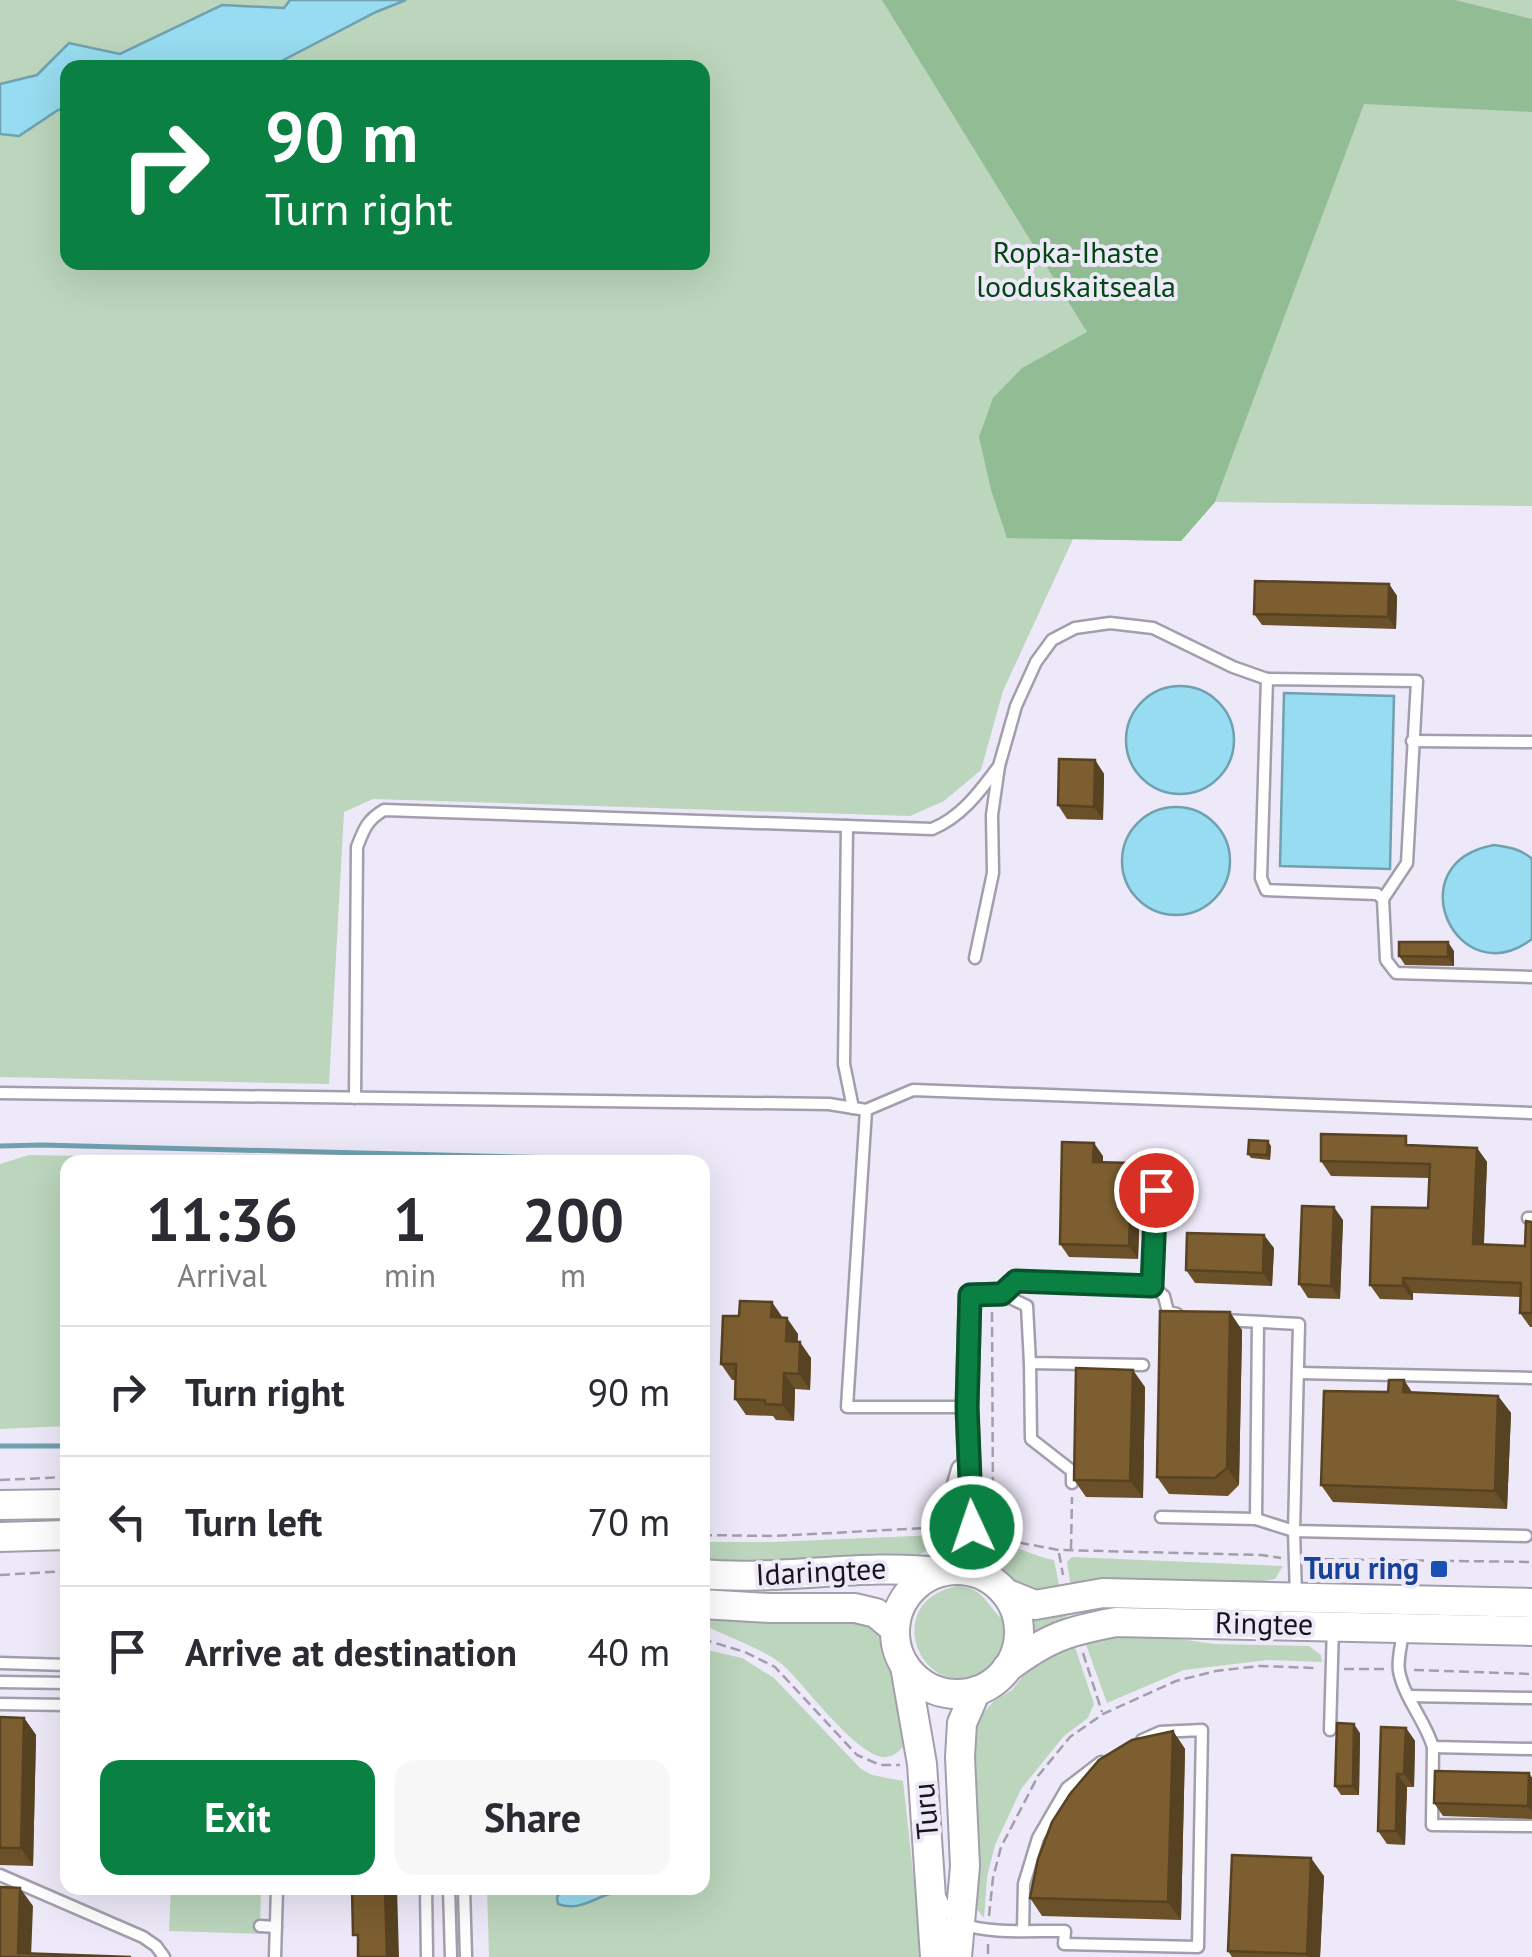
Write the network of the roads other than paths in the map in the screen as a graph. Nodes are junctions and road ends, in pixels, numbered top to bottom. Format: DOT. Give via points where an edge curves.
graph roads {
  1 [pos="1267,679"];
  2 [pos="1412,742"];
  3 [pos="1532,742"];
  4 [pos="999,766"];
  5 [pos="847,826"];
  6 [pos="1383,899"];
  7 [pos="975,958"];
  8 [pos="1532,976"];
  9 [pos="0,1093"];
  10 [pos="355,1098"];
  11 [pos="853,1108"];
  12 [pos="866,1110"];
  13 [pos="1532,1113"];
  14 [pos="1158,1158"];
  15 [pos="1152,1286"];
  16 [pos="997,1294"];
  17 [pos="1185,1316"];
  18 [pos="1202,1319"];
  19 [pos="1258,1322"];
  20 [pos="1030,1363"];
  21 [pos="1143,1365"];
  22 [pos="1299,1373"];
  23 [pos="1532,1378"];
  24 [pos="967,1407"];
  25 [pos="968,1449"];
  26 [pos="1072,1483"];
  27 [pos="60,1504"];
  28 [pos="0,1505"];
  29 [pos="1161,1517"];
  30 [pos="1256,1520"];
  31 [pos="1294,1531"];
  32 [pos="60,1535"];
  33 [pos="1526,1536"];
  34 [pos="0,1537"];
  35 [pos="940,1572"];
  36 [pos="710,1574"];
  37 [pos="998,1587"];
  38 [pos="1296,1598"];
  39 [pos="710,1604"];
  40 [pos="1532,1604"];
  41 [pos="1333,1626"];
  42 [pos="895,1628"];
  43 [pos="1403,1628"];
  44 [pos="1532,1632"];
  45 [pos="0,1664"];
  46 [pos="60,1665"];
  47 [pos="906,1666"];
  48 [pos="1007,1668"];
  49 [pos="0,1682"];
  50 [pos="60,1683"];
  51 [pos="976,1691"];
  52 [pos="1408,1696"];
  53 [pos="1532,1698"];
  54 [pos="0,1704"];
  55 [pos="60,1705"];
  56 [pos="1330,1730"];
  57 [pos="1433,1747"];
  58 [pos="1126,1748"];
  59 [pos="1532,1749"];
  60 [pos="1110,1755"];
  61 [pos="1532,1826"];
  62 [pos="929,1847"];
  63 [pos="0,1875"];
  64 [pos="277,1895"];
  65 [pos="426,1895"];
  66 [pos="449,1895"];
  67 [pos="464,1895"];
  68 [pos="960,1922"];
  69 [pos="260,1926"];
  70 [pos="276,1927"];
  71 [pos="1023,1930"];
  72 [pos="164,1957"];
  73 [pos="275,1957"];
  74 [pos="428,1957"];
  75 [pos="451,1957"];
  76 [pos="466,1957"];
  77 [pos="935,1957"];
  78 [pos="956,1957"];
  1 -- 2 [label="lane" via="1417,681"];
  1 -- 4 [label="lane" via="1153,628 1076,628 1052,640 1036,662"];
  1 -- 6 [label="lane" via="1261,878 1266,890"];
  2 -- 3 [label="lane"];
  2 -- 6 [label="lane" via="1407,863"];
  4 -- 5 [label="lane" via="944,824"];
  4 -- 7 [label="lane" via="993,874"];
  5 -- 10 [label="lane" via="384,810 364,826 357,847"];
  5 -- 11 [label="lane" via="844,1064"];
  6 -- 8 [label="lane" via="1386,960 1396,974"];
  9 -- 10 [label="lane"];
  10 -- 11 [label="lane"];
  11 -- 12 [label="lane"];
  12 -- 13 [label="lane" via="913,1090"];
  12 -- 24 [label="lane" via="847,1407"];
  14 -- 15 [label="lane"];
  15 -- 16 [label="lane" via="1016,1281"];
  15 -- 17 [label="lane" via="1168,1312"];
  16 -- 20 [label="lane" via="1028,1306"];
  16 -- 24 [label="street" via="970,1295"];
  18 -- 19 [label="lane"];
  19 -- 22 [label="lane" via="1299,1324"];
  19 -- 30 [label="lane"];
  20 -- 21 [label="lane"];
  20 -- 26 [label="lane" via="1030,1439 1072,1471"];
  22 -- 23 [label="lane"];
  22 -- 31 [label="lane"];
  24 -- 25 [label="street"];
  25 -- 35 [label="street"];
  25 -- 37 [label="street" via="972,1527"];
  27 -- 28 [label="main road"];
  29 -- 30 [label="lane"];
  30 -- 31 [label="lane"];
  31 -- 33 [label="lane"];
  31 -- 38 [label="lane"];
  32 -- 34 [label="main road"];
  35 -- 36 [label="main road, Idaringtee"];
  35 -- 37 [label="main road" via="976,1573"];
  35 -- 42 [label="main road" via="909,1593"];
  37 -- 38 [label="main road, Ringtee" via="1036,1605 1103,1593"];
  37 -- 48 [label="main road" via="1015,1610 1019,1630"];
  38 -- 40 [label="main road, Ringtee"];
  39 -- 42 [label="main road, Idaringtee" via="855,1608"];
  41 -- 43 [label="main road, Ringtee"];
  41 -- 48 [label="main road, Ringtee" via="1116,1622 1050,1640"];
  41 -- 56 [label="lane"];
  42 -- 47 [label="main road"];
  43 -- 44 [label="main road, Ringtee"];
  43 -- 52 [label="lane" via="1399,1669"];
  45 -- 46 [label="lane"];
  47 -- 51 [label="main road" via="936,1690"];
  47 -- 62 [label="main road, Turu"];
  48 -- 51 [label="main road"];
  49 -- 50 [label="lane"];
  51 -- 68 [label="main road, Turu" via="962,1722"];
  52 -- 53 [label="lane"];
  52 -- 57 [label="lane"];
  54 -- 55 [label="lane"];
  57 -- 59 [label="lane"];
  57 -- 61 [label="lane" via="1432,1825"];
  58 -- 71 [label="lane" via="1160,1732 1202,1730 1198,1948 1064,1944 1065,1931"];
  60 -- 71 [label="lane" via="1068,1788 1038,1838 1024,1884"];
  62 -- 68 [label="lane" via="940,1895"];
  62 -- 77 [label="main road, Turu"];
  63 -- 72 [label="lane" via="143,1937"];
  64 -- 70 [label="lane"];
  65 -- 74 [label="lane"];
  66 -- 75 [label="lane"];
  67 -- 76 [label="lane"];
  68 -- 71 [label="lane"];
  68 -- 78 [label="main road, Turu"];
  69 -- 70 [label="lane"];
  70 -- 73 [label="lane"];
}
